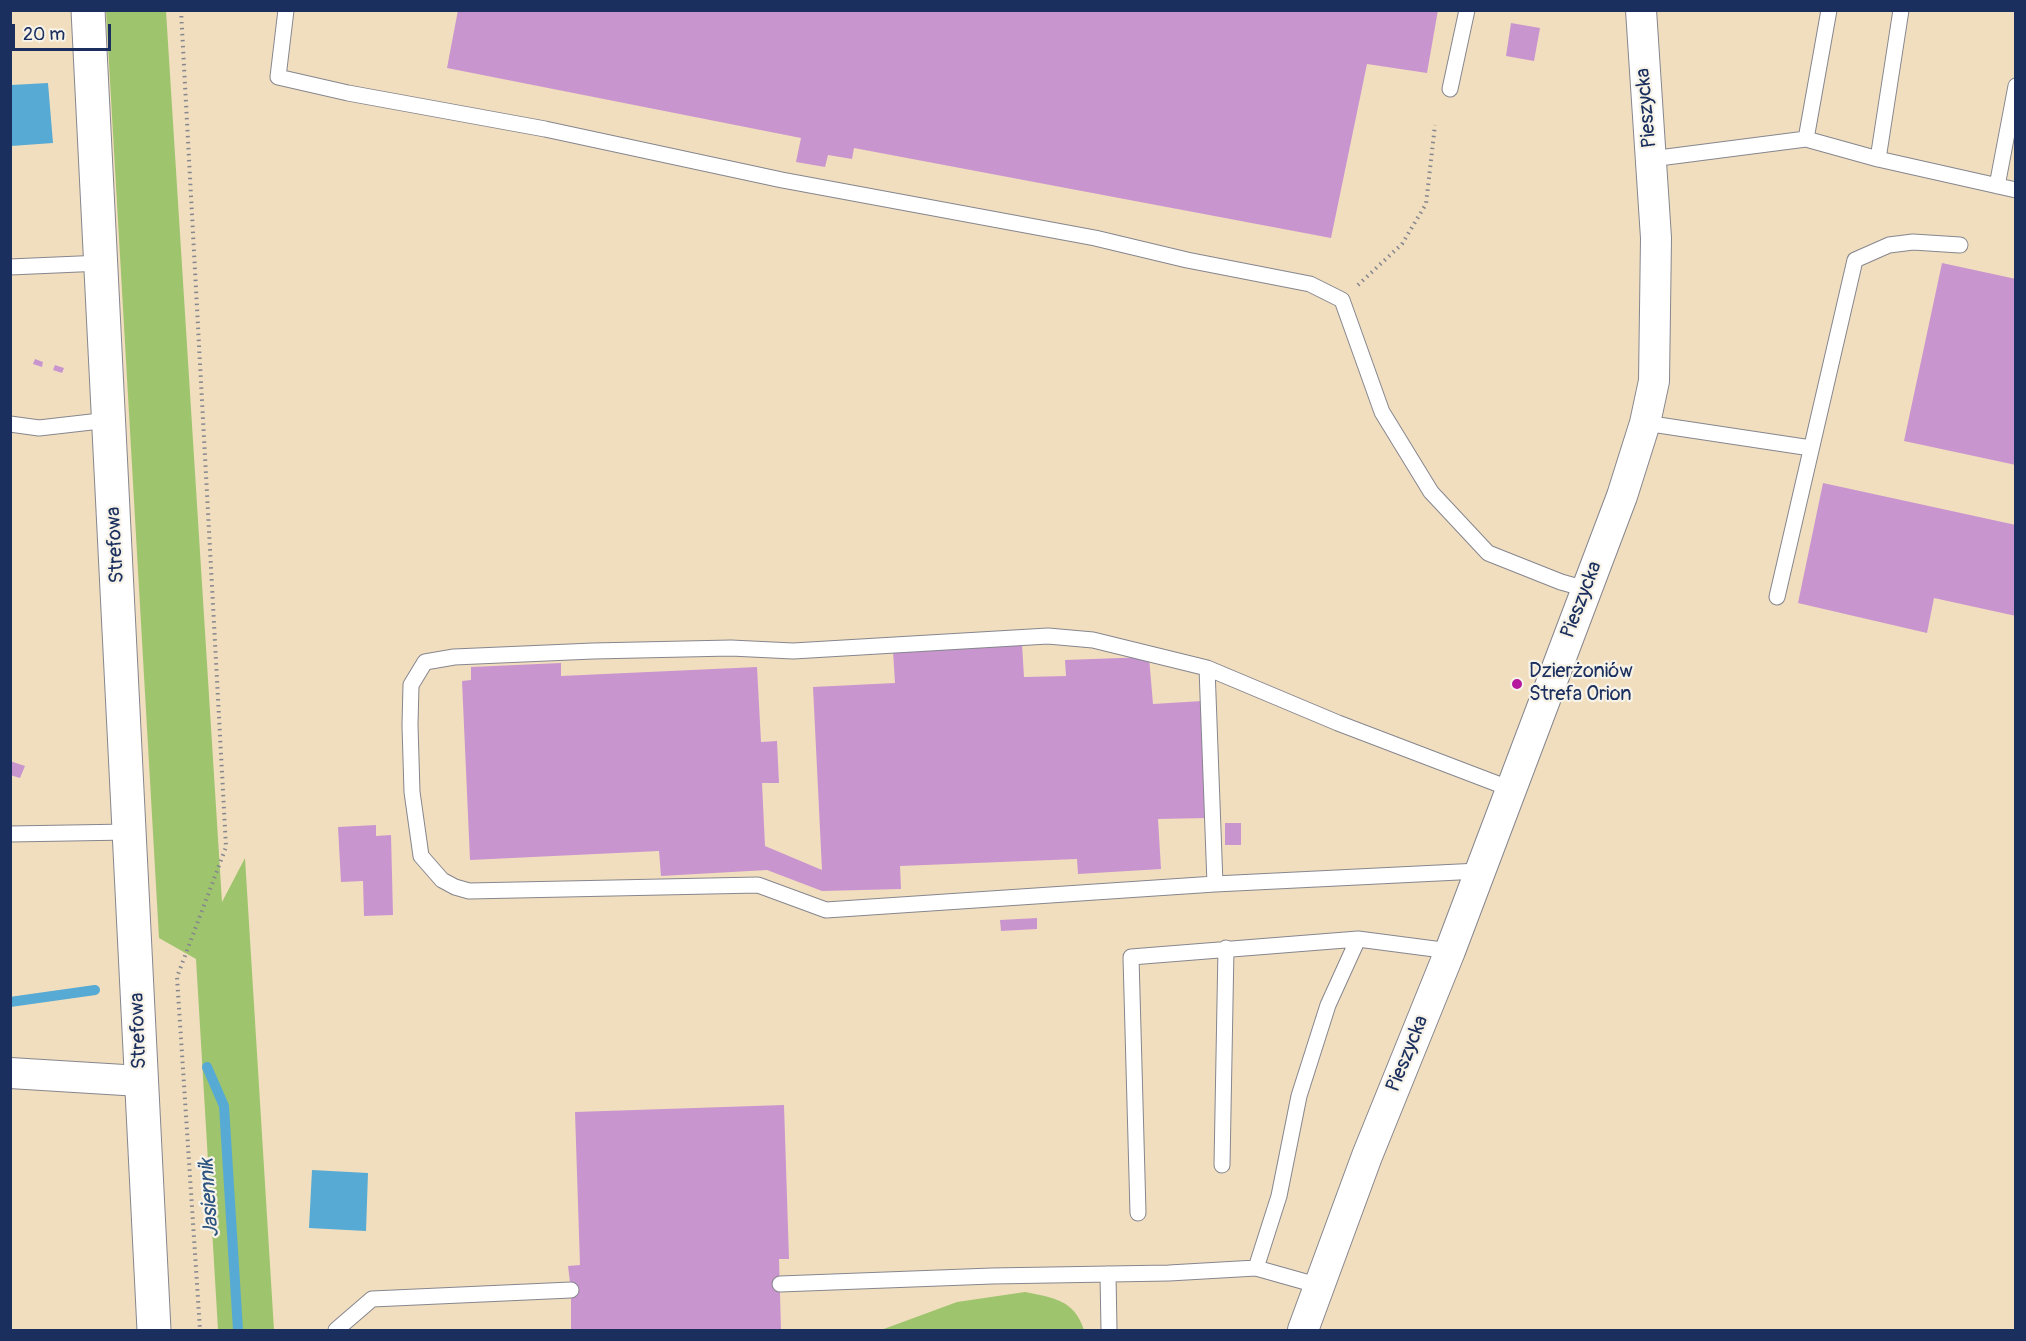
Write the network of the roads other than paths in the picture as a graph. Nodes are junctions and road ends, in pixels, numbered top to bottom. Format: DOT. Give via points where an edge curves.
graph roads {
  1 [pos="88,10"];
  2 [pos="286,10"];
  3 [pos="1467,10"];
  4 [pos="1641,10"];
  5 [pos="1829,10"];
  6 [pos="1902,10"];
  7 [pos="2016,86"];
  8 [pos="1450,89"];
  9 [pos="1806,139"];
  10 [pos="1651,159"];
  11 [pos="1878,159"];
  12 [pos="1997,186"];
  13 [pos="2016,190"];
  14 [pos="1960,245"];
  15 [pos="102,263"];
  16 [pos="10,267"];
  17 [pos="109,420"];
  18 [pos="1645,423"];
  19 [pos="10,424"];
  20 [pos="1811,448"];
  21 [pos="1586,589"];
  22 [pos="1778,597"];
  23 [pos="1207,668"];
  24 [pos="1511,789"];
  25 [pos="129,832"];
  26 [pos="10,834"];
  27 [pos="1479,872"];
  28 [pos="1215,884"];
  29 [pos="1359,939"];
  30 [pos="1226,948"];
  31 [pos="1450,951"];
  32 [pos="10,1073"];
  33 [pos="140,1081"];
  34 [pos="1222,1165"];
  35 [pos="1138,1213"];
  36 [pos="1256,1268"];
  37 [pos="1108,1274"];
  38 [pos="780,1284"];
  39 [pos="1320,1286"];
  40 [pos="571,1290"];
  41 [pos="154,1330"];
  42 [pos="336,1330"];
  43 [pos="1109,1330"];
  44 [pos="1303,1330"];
  1 -- 15 [label="street, Strefowa"];
  2 -- 21 [label="lane" via="278,77 1310,284 1342,300 1382,412 1431,492 1488,553"];
  3 -- 8 [label="lane"];
  4 -- 10 [label="street, Pieszycka"];
  5 -- 9 [label="lane"];
  6 -- 11 [label="lane"];
  7 -- 12 [label="lane"];
  9 -- 10 [label="lane"];
  9 -- 11 [label="lane"];
  10 -- 18 [label="street, Pieszycka" via="1656,238 1654,369"];
  11 -- 12 [label="lane"];
  12 -- 13 [label="lane"];
  14 -- 20 [label="lane" via="1889,245 1855,260"];
  15 -- 16 [label="lane"];
  15 -- 17 [label="street, Strefowa"];
  17 -- 19 [label="lane" via="39,428"];
  17 -- 25 [label="street, Strefowa"];
  18 -- 20 [label="lane"];
  18 -- 21 [label="street, Pieszycka"];
  20 -- 22 [label="lane"];
  21 -- 24 [label="street, Pieszycka"];
  23 -- 24 [label="lane"];
  23 -- 28 [label="lane"];
  23 -- 28 [label="lane" via="1093,640 1048,636 793,651 731,648 454,657 425,662 411,685 412,792 421,856 442,880 469,891 758,885 826,910"];
  24 -- 27 [label="street, Pieszycka"];
  25 -- 26 [label="lane"];
  25 -- 33 [label="street, Strefowa"];
  27 -- 28 [label="lane"];
  27 -- 31 [label="street, Pieszycka"];
  29 -- 30 [label="lane"];
  29 -- 31 [label="lane"];
  29 -- 36 [label="lane" via="1328,1005 1299,1096 1279,1196"];
  30 -- 34 [label="lane"];
  30 -- 35 [label="lane" via="1131,957"];
  31 -- 39 [label="street, Pieszycka" via="1367,1156"];
  32 -- 33 [label="street, Strefowa"];
  33 -- 41 [label="street, Strefowa"];
  36 -- 37 [label="lane"];
  36 -- 39 [label="lane"];
  37 -- 38 [label="lane"];
  37 -- 43 [label="lane"];
  39 -- 44 [label="street, Pieszycka"];
  40 -- 42 [label="lane" via="372,1299"];
}
